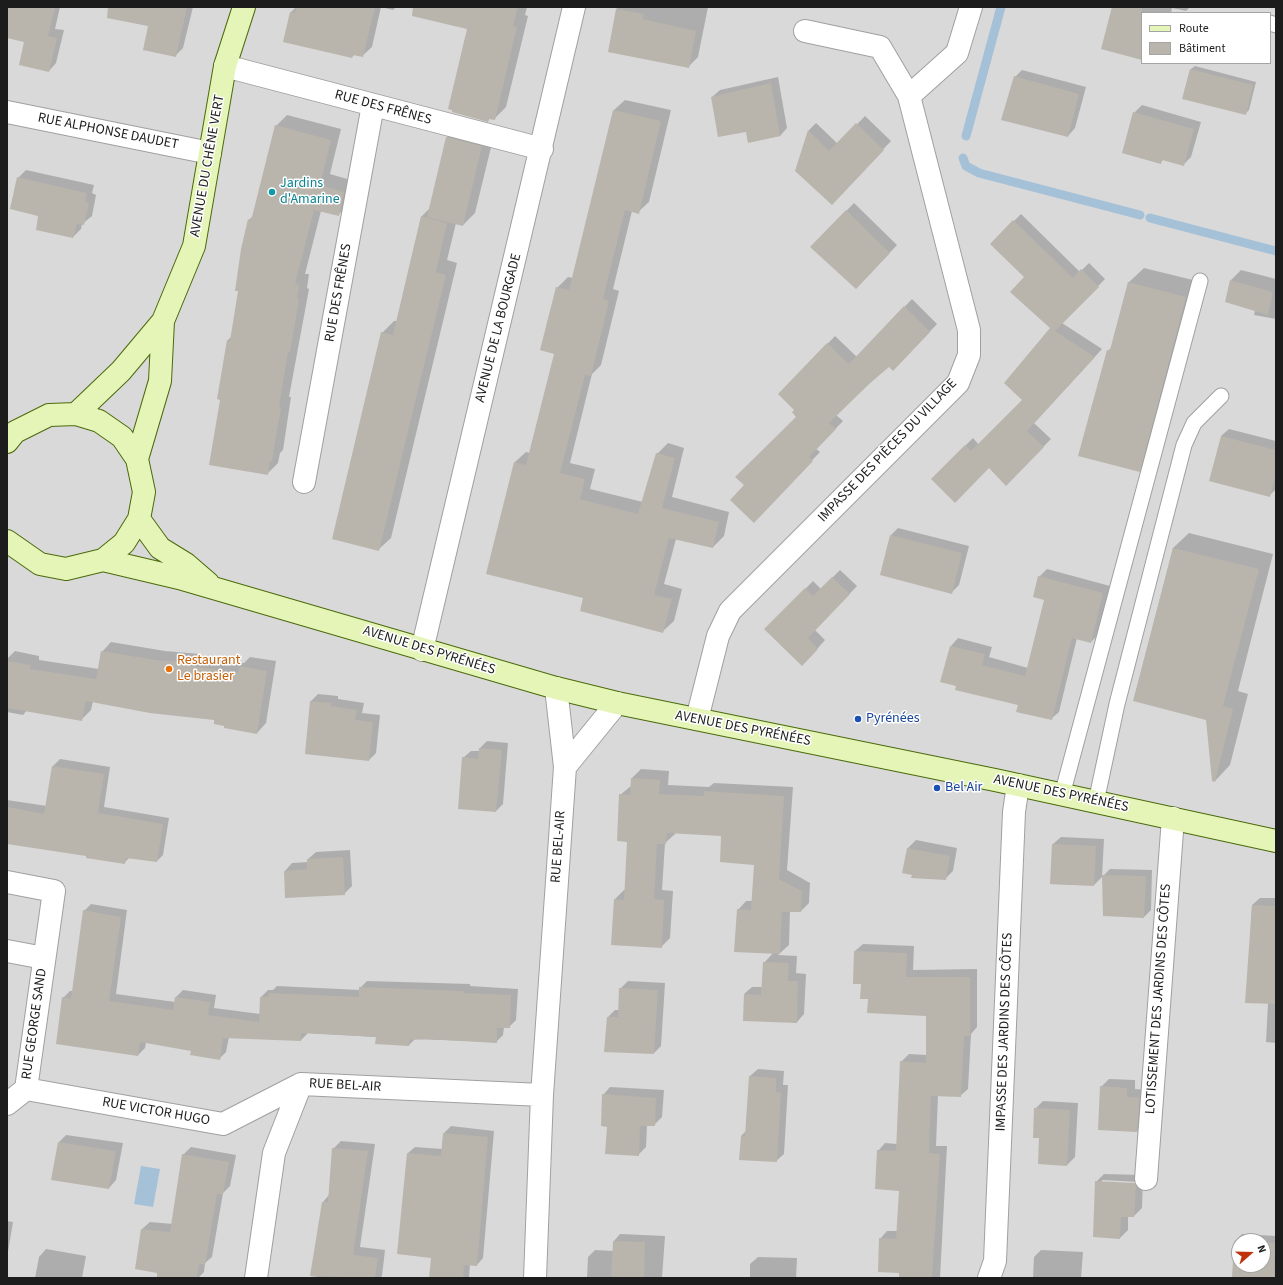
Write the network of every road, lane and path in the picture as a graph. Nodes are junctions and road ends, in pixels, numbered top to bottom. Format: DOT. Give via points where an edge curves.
graph roads {
  1 [pos="244,7"];
  2 [pos="574,7"];
  3 [pos="972,7"];
  4 [pos="805,31"];
  5 [pos="225,66"];
  6 [pos="909,96"];
  7 [pos="373,105"];
  8 [pos="7,112"];
  9 [pos="542,149"];
  10 [pos="210,153"];
  11 [pos="1200,281"];
  12 [pos="164,322"];
  13 [pos="1221,396"];
  14 [pos="76,414"];
  15 [pos="10,436"];
  16 [pos="137,459"];
  17 [pos="304,482"];
  18 [pos="139,519"];
  19 [pos="7,541"];
  20 [pos="103,560"];
  21 [pos="217,590"];
  22 [pos="422,650"];
  23 [pos="556,688"];
  24 [pos="617,703"];
  25 [pos="697,719"];
  26 [pos="565,767"];
  27 [pos="1018,785"];
  28 [pos="1062,795"];
  29 [pos="1096,802"];
  30 [pos="1173,818"];
  31 [pos="1276,841"];
  32 [pos="7,882"];
  33 [pos="7,951"];
  34 [pos="44,958"];
  35 [pos="301,1084"];
  36 [pos="26,1089"];
  37 [pos="542,1095"];
  38 [pos="7,1104"];
  39 [pos="1146,1179"];
  40 [pos="256,1278"];
  41 [pos="535,1278"];
  42 [pos="989,1278"];
  1 -- 5 [label="main road, AVENUE DU CHÊNE VERT"];
  2 -- 9 [label="street, AVENUE DE LA BOURGADE"];
  3 -- 6 [label="street" via="957,53"];
  4 -- 6 [label="street, IMPASSE DES PIÈCES DU VILLAGE" via="880,47"];
  5 -- 7 [label="street, RUE DES FRÊNES"];
  5 -- 10 [label="main road, AVENUE DU CHÊNE VERT"];
  6 -- 25 [label="street, IMPASSE DES PIÈCES DU VILLAGE" via="969,330 969,355 958,383 730,611 718,636"];
  7 -- 9 [label="street, RUE DES FRÊNES"];
  7 -- 17 [label="street, RUE DES FRÊNES"];
  8 -- 10 [label="street, RUE ALPHONSE DAUDET"];
  9 -- 22 [label="street, AVENUE DE LA BOURGADE"];
  10 -- 12 [label="main road, AVENUE DU CHÊNE VERT" via="194,246"];
  11 -- 28 [label="lane"];
  12 -- 14 [label="main road, AVENUE DU CHÊNE VERT" via="121,371"];
  12 -- 16 [label="main road, AVENUE DU CHÊNE VERT" via="160,382"];
  13 -- 29 [label="lane" via="1194,423 1184,445 1116,704"];
  14 -- 15 [label="main road" via="49,415"];
  14 -- 16 [label="main road" via="99,421 122,437"];
  16 -- 18 [label="main road" via="144,492"];
  18 -- 20 [label="main road" via="124,543"];
  18 -- 21 [label="main road, AVENUE DES PYRÉNÉES" via="160,548 186,564"];
  19 -- 20 [label="main road" via="40,564 66,569"];
  20 -- 21 [label="main road, AVENUE DES PYRÉNÉES"];
  21 -- 22 [label="main road, AVENUE DES PYRÉNÉES"];
  22 -- 23 [label="main road, AVENUE DES PYRÉNÉES"];
  23 -- 24 [label="main road, AVENUE DES PYRÉNÉES"];
  23 -- 26 [label="street, RUE BEL-AIR"];
  24 -- 25 [label="main road, AVENUE DES PYRÉNÉES"];
  24 -- 26 [label="street"];
  25 -- 27 [label="main road, AVENUE DES PYRÉNÉES"];
  26 -- 37 [label="street, RUE BEL-AIR"];
  27 -- 28 [label="main road, AVENUE DES PYRÉNÉES"];
  27 -- 42 [label="street, IMPASSE DES JARDINS DES CÔTES" via="1014,812 995,1261"];
  28 -- 29 [label="main road, AVENUE DES PYRÉNÉES"];
  29 -- 30 [label="main road, AVENUE DES PYRÉNÉES"];
  30 -- 31 [label="main road, AVENUE DES PYRÉNÉES"];
  30 -- 39 [label="street, LOTISSEMENT DES JARDINS DES CÔTES"];
  32 -- 34 [label="street, RUE GEORGE SAND" via="54,891"];
  33 -- 34 [label="street, RUE GEORGE SAND"];
  34 -- 36 [label="street, RUE GEORGE SAND"];
  35 -- 36 [label="street, RUE VICTOR HUGO" via="223,1124"];
  35 -- 37 [label="street, RUE BEL-AIR"];
  35 -- 40 [label="street, RUE BEL-AIR" via="274,1153"];
  36 -- 38 [label="street"];
  37 -- 41 [label="street, RUE BEL-AIR"];
}
